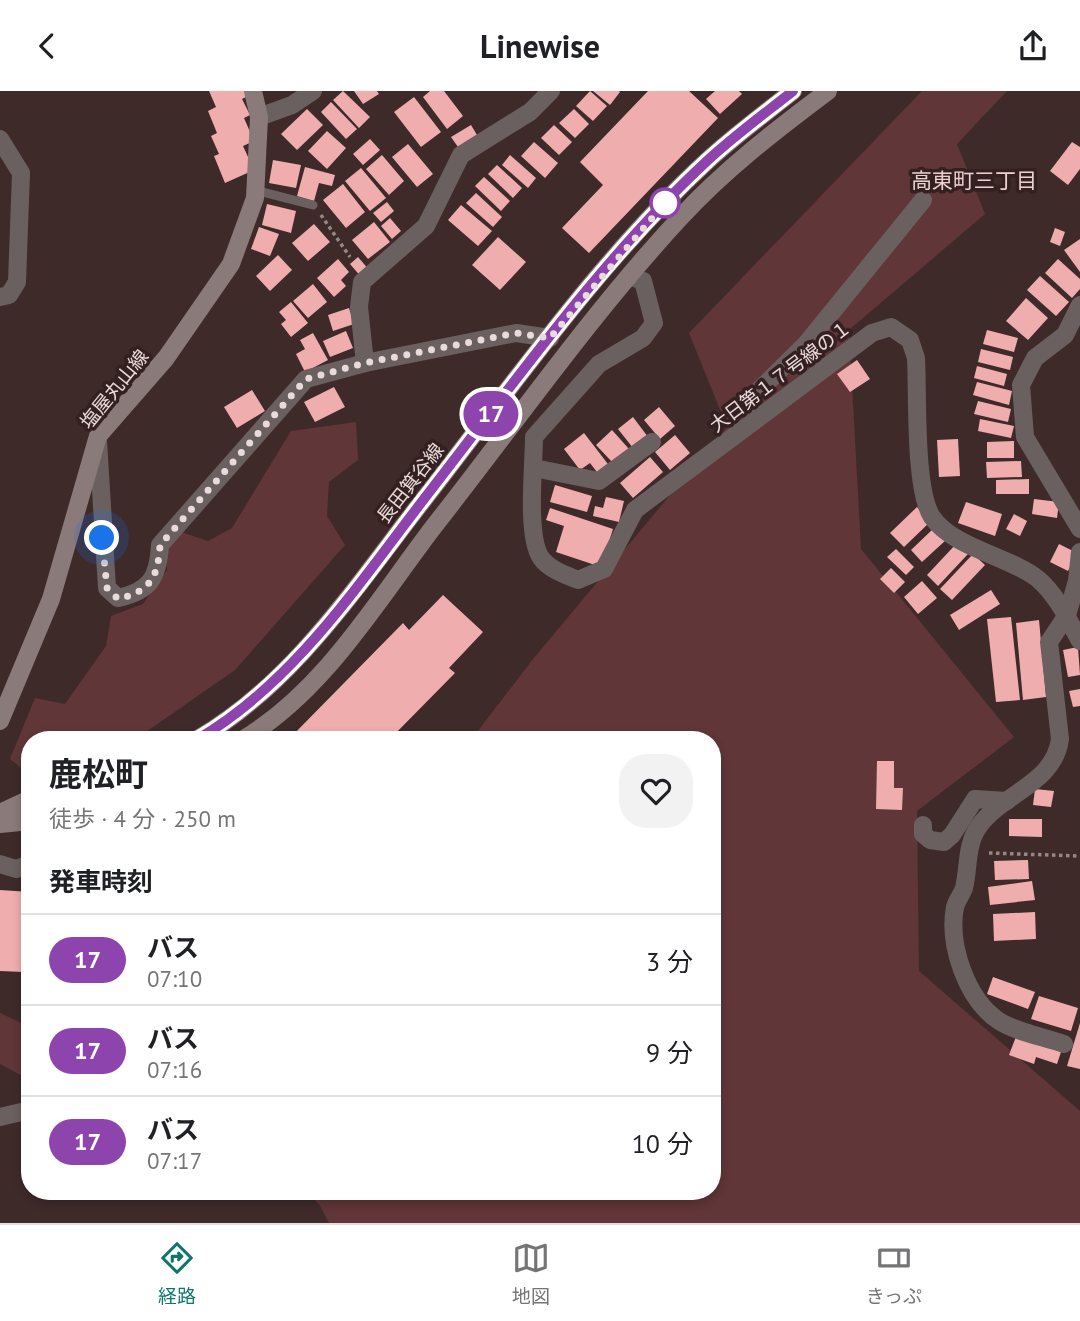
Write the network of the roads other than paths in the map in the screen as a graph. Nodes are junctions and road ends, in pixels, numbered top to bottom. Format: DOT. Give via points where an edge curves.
graph roads {
  1 [pos="253,91"];
  2 [pos="313,91"];
  3 [pos="551,91"];
  4 [pos="793,91"];
  5 [pos="828,91"];
  6 [pos="259,117"];
  7 [pos="0,139"];
  8 [pos="255,190"];
  9 [pos="923,200"];
  10 [pos="313,205"];
  11 [pos="630,276"];
  12 [pos="0,297"];
  13 [pos="1080,305"];
  14 [pos="550,338"];
  15 [pos="365,363"];
  16 [pos="757,419"];
  17 [pos="98,436"];
  18 [pos="652,442"];
  19 [pos="534,468"];
  20 [pos="1080,529"];
  21 [pos="1080,552"];
  22 [pos="1073,621"];
  23 [pos="1080,641"];
  24 [pos="0,721"];
  25 [pos="209,731"];
  26 [pos="254,731"];
  27 [pos="1007,801"];
  28 [pos="21,804"];
  29 [pos="0,813"];
  30 [pos="21,822"];
  31 [pos="0,824"];
  32 [pos="923,825"];
  33 [pos="0,864"];
  34 [pos="21,867"];
  35 [pos="1064,1044"];
  36 [pos="21,1112"];
  37 [pos="0,1117"];
  1 -- 6 [label="street, 塩屋丸山線"];
  2 -- 6 [label="street" via="292,105"];
  3 -- 15 [label="street" via="530,112 461,155 426,226 362,282 359,307"];
  4 -- 14 [label="street, 長田箕谷線" via="668,199"];
  5 -- 11 [label="street" via="681,217"];
  6 -- 8 [label="street, 塩屋丸山線"];
  7 -- 12 [label="street" via="21,173 17,282 9,295"];
  8 -- 10 [label="lane"];
  8 -- 17 [label="street, 塩屋丸山線" via="231,264 166,358"];
  9 -- 16 [label="street" via="806,344 746,403"];
  11 -- 19 [label="street" via="643,281 654,323 643,338 599,364 534,437"];
  11 -- 26 [label="street" via="341,650 291,703"];
  13 -- 20 [label="street" via="1065,335 1035,358 1021,385 1025,437"];
  14 -- 15 [label="street" via="516,333"];
  14 -- 25 [label="street, 長田箕谷線" via="319,634 251,703"];
  15 -- 17 [label="street" via="306,379 160,545 159,569 140,593 118,599 107,588"];
  16 -- 19 [label="street, 大日第１７号線の１" via="635,510 604,569 579,580 560,574 541,557 534,535"];
  16 -- 22 [label="street, 大日第１７号線の１" via="872,333 891,327 910,339 916,358 923,490 932,517 950,534 1038,579"];
  17 -- 24 [label="street, 塩屋丸山線" via="51,599"];
  18 -- 19 [label="street" via="599,481"];
  21 -- 22 [label="street"];
  22 -- 23 [label="street, 大日第１７号線の１"];
  22 -- 27 [label="street" via="1049,642 1058,755 1047,771"];
  27 -- 32 [label="street" via="975,799 944,842 930,840 923,834"];
  27 -- 35 [label="street" via="990,814 971,840 953,931 975,999 999,1021"];
  28 -- 29 [label="street"];
  30 -- 31 [label="street"];
  33 -- 34 [label="street"];
  36 -- 37 [label="street"];
}
